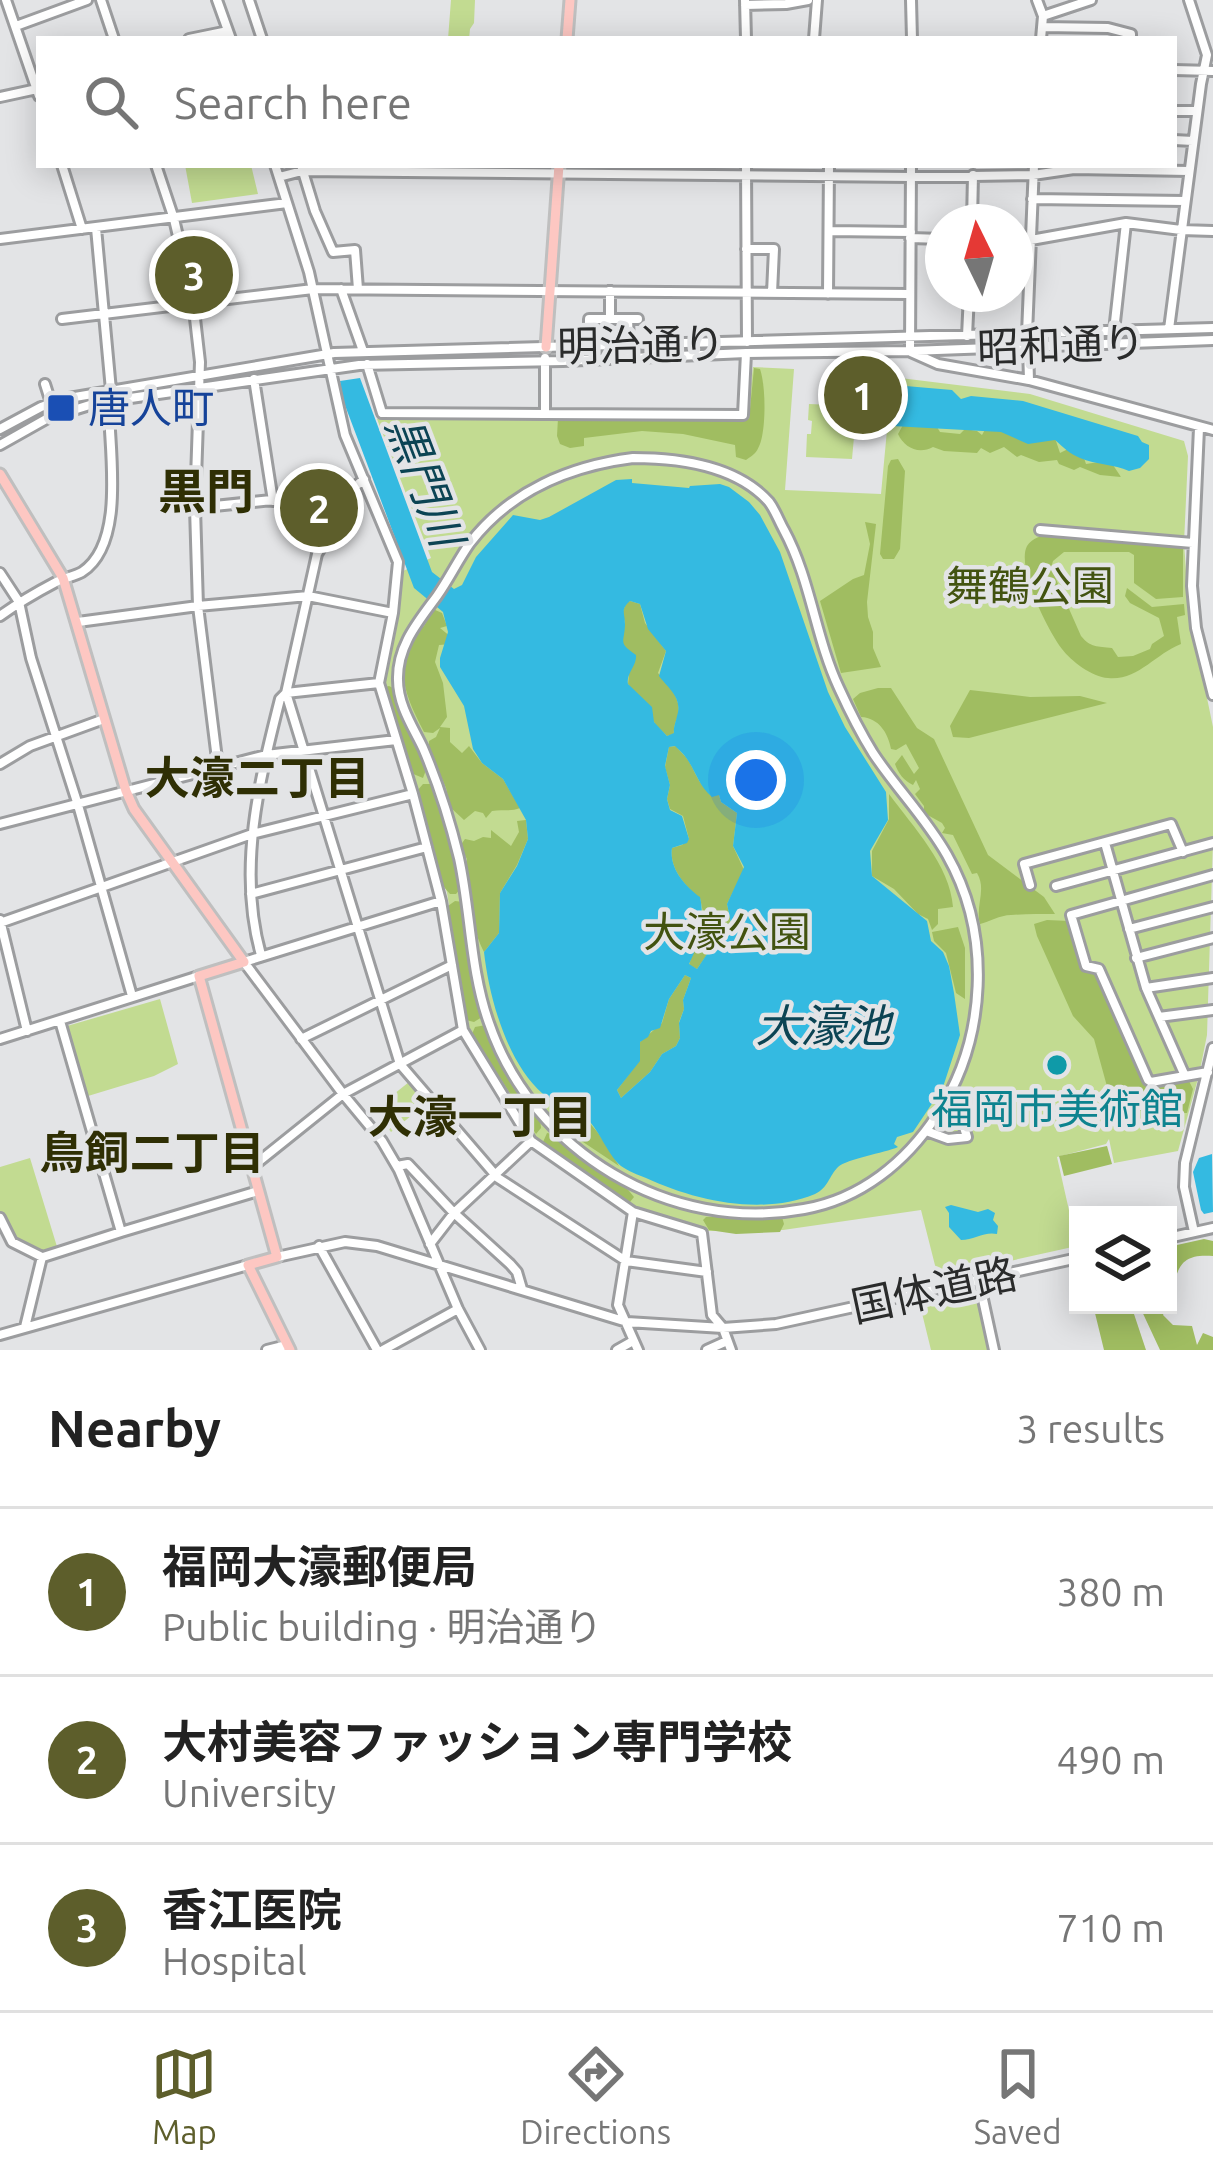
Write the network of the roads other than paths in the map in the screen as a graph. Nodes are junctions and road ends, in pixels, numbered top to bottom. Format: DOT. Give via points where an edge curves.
graph roads {
  1 [pos="87,0"];
  2 [pos="101,0"];
  3 [pos="217,0"];
  4 [pos="249,0"];
  5 [pos="570,0"];
  6 [pos="812,0"];
  7 [pos="911,0"];
  8 [pos="1037,0"];
  9 [pos="1091,0"];
  10 [pos="1189,0"];
  11 [pos="8,3"];
  12 [pos="745,3"];
  13 [pos="0,12"];
  14 [pos="1043,21"];
  15 [pos="16,26"];
  16 [pos="230,35"];
  17 [pos="113,36"];
  18 [pos="261,36"];
  19 [pos="567,36"];
  20 [pos="746,36"];
  21 [pos="814,36"];
  22 [pos="913,36"];
  23 [pos="1041,36"];
  24 [pos="1131,36"];
  25 [pos="1177,70"];
  26 [pos="1208,71"];
  27 [pos="36,86"];
  28 [pos="36,92"];
  29 [pos="0,97"];
  30 [pos="1177,111"];
  31 [pos="1197,111"];
  32 [pos="1177,140"];
  33 [pos="1193,141"];
  34 [pos="63,168"];
  35 [pos="157,168"];
  36 [pos="276,168"];
  37 [pos="302,168"];
  38 [pos="911,168"];
  39 [pos="558,169"];
  40 [pos="746,170"];
  41 [pos="829,170"];
  42 [pos="1033,170"];
  43 [pos="1189,171"];
  44 [pos="981,172"];
  45 [pos="279,177"];
  46 [pos="911,177"];
  47 [pos="1032,199"];
  48 [pos="1185,202"];
  49 [pos="287,203"];
  50 [pos="975,204"];
  51 [pos="1032,204"];
  52 [pos="174,219"];
  53 [pos="1126,223"];
  54 [pos="96,228"];
  55 [pos="82,229"];
  56 [pos="829,230"];
  57 [pos="1180,230"];
  58 [pos="1213,231"];
  59 [pos="910,235"];
  60 [pos="925,237"];
  61 [pos="0,239"];
  62 [pos="1033,240"];
  63 [pos="746,249"];
  64 [pos="313,289"];
  65 [pos="341,289"];
  66 [pos="358,289"];
  67 [pos="548,290"];
  68 [pos="610,291"];
  69 [pos="748,293"];
  70 [pos="772,293"];
  71 [pos="828,294"];
  72 [pos="909,294"];
  73 [pos="193,301"];
  74 [pos="969,312"];
  75 [pos="1028,312"];
  76 [pos="104,314"];
  77 [pos="62,319"];
  78 [pos="610,319"];
  79 [pos="1213,328"];
  80 [pos="1168,329"];
  81 [pos="1114,331"];
  82 [pos="1027,334"];
  83 [pos="968,336"];
  84 [pos="909,338"];
  85 [pos="1213,340"];
  86 [pos="747,342"];
  87 [pos="628,344"];
  88 [pos="589,346"];
  89 [pos="1028,346"];
  90 [pos="546,347"];
  91 [pos="910,351"];
  92 [pos="361,352"];
  93 [pos="331,353"];
  94 [pos="746,353"];
  95 [pos="545,361"];
  96 [pos="363,364"];
  97 [pos="333,367"];
  98 [pos="254,379"];
  99 [pos="1029,380"];
  100 [pos="200,381"];
  101 [pos="46,384"];
  102 [pos="111,396"];
  103 [pos="51,403"];
  104 [pos="545,414"];
  105 [pos="1199,428"];
  106 [pos="0,429"];
  107 [pos="1213,430"];
  108 [pos="0,446"];
  109 [pos="0,474"];
  110 [pos="364,479"];
  111 [pos="349,492"];
  112 [pos="273,501"];
  113 [pos="195,508"];
  114 [pos="1040,530"];
  115 [pos="1193,543"];
  116 [pos="0,573"];
  117 [pos="63,578"];
  118 [pos="308,596"];
  119 [pos="19,602"];
  120 [pos="432,603"];
  121 [pos="198,606"];
  122 [pos="393,613"];
  123 [pos="0,616"];
  124 [pos="78,622"];
  125 [pos="379,683"];
  126 [pos="286,693"];
  127 [pos="1213,695"];
  128 [pos="104,719"];
  129 [pos="56,738"];
  130 [pos="396,740"];
  131 [pos="304,751"];
  132 [pos="266,755"];
  133 [pos="0,764"];
  134 [pos="218,767"];
  135 [pos="125,791"];
  136 [pos="413,794"];
  137 [pos="78,805"];
  138 [pos="324,816"];
  139 [pos="0,824"];
  140 [pos="252,834"];
  141 [pos="1105,843"];
  142 [pos="1213,843"];
  143 [pos="427,847"];
  144 [pos="1183,852"];
  145 [pos="171,862"];
  146 [pos="340,871"];
  147 [pos="1113,871"];
  148 [pos="1213,875"];
  149 [pos="1030,885"];
  150 [pos="1056,886"];
  151 [pos="100,887"];
  152 [pos="251,894"];
  153 [pos="1120,900"];
  154 [pos="441,901"];
  155 [pos="1213,907"];
  156 [pos="0,921"];
  157 [pos="358,927"];
  158 [pos="1129,929"];
  159 [pos="1213,938"];
  160 [pos="261,955"];
  161 [pos="1136,958"];
  162 [pos="244,962"];
  163 [pos="452,965"];
  164 [pos="199,976"];
  165 [pos="1213,978"];
  166 [pos="1146,988"];
  167 [pos="132,996"];
  168 [pos="380,1000"];
  169 [pos="1213,1010"];
  170 [pos="1159,1017"];
  171 [pos="60,1021"];
  172 [pos="463,1030"];
  173 [pos="27,1031"];
  174 [pos="0,1039"];
  175 [pos="302,1039"];
  176 [pos="1213,1048"];
  177 [pos="400,1064"];
  178 [pos="1208,1072"];
  179 [pos="1185,1076"];
  180 [pos="343,1094"];
  181 [pos="950,1101"];
  182 [pos="929,1132"];
  183 [pos="531,1141"];
  184 [pos="397,1166"];
  185 [pos="252,1167"];
  186 [pos="494,1174"];
  187 [pos="258,1190"];
  188 [pos="633,1212"];
  189 [pos="454,1213"];
  190 [pos="0,1218"];
  191 [pos="1213,1228"];
  192 [pos="121,1232"];
  193 [pos="1193,1232"];
  194 [pos="1177,1236"];
  195 [pos="430,1244"];
  196 [pos="319,1246"];
  197 [pos="43,1257"];
  198 [pos="277,1257"];
  199 [pos="1069,1260"];
  200 [pos="626,1261"];
  201 [pos="439,1263"];
  202 [pos="248,1265"];
  203 [pos="707,1272"];
  204 [pos="979,1280"];
  205 [pos="522,1291"];
  206 [pos="458,1310"];
  207 [pos="627,1322"];
  208 [pos="25,1328"];
  209 [pos="723,1328"];
  210 [pos="0,1335"];
  211 [pos="635,1346"];
  212 [pos="729,1346"];
  213 [pos="289,1347"];
  214 [pos="267,1350"];
  215 [pos="380,1350"];
  216 [pos="480,1350"];
  217 [pos="617,1350"];
  218 [pos="707,1350"];
  219 [pos="994,1350"];
  1 -- 15 [label="street"];
  2 -- 17 [label="street"];
  3 -- 16 [label="street"];
  4 -- 18 [label="street"];
  5 -- 19 [label="main road"];
  6 -- 12 [label="street"];
  6 -- 21 [label="street"];
  7 -- 22 [label="street"];
  8 -- 14 [label="street"];
  9 -- 14 [label="street"];
  10 -- 26 [label="street"];
  11 -- 13 [label="street"];
  11 -- 15 [label="street"];
  12 -- 20 [label="street"];
  14 -- 23 [label="street"];
  14 -- 24 [label="street"];
  15 -- 27 [label="street"];
  25 -- 26 [label="street"];
  26 -- 31 [label="street"];
  28 -- 29 [label="street"];
  30 -- 31 [label="street"];
  31 -- 33 [label="street"];
  32 -- 33 [label="street"];
  33 -- 43 [label="street"];
  34 -- 55 [label="street"];
  35 -- 52 [label="street"];
  36 -- 45 [label="street"];
  37 -- 39 [label="street"];
  37 -- 45 [label="street"];
  37 -- 66 [label="street" via="334,252 355,250"];
  38 -- 46 [label="street"];
  39 -- 40 [label="street"];
  39 -- 67 [label="main road"];
  40 -- 41 [label="street"];
  40 -- 63 [label="street"];
  41 -- 46 [label="street"];
  41 -- 56 [label="street"];
  42 -- 43 [label="street"];
  42 -- 44 [label="street"];
  42 -- 47 [label="street"];
  43 -- 48 [label="street"];
  44 -- 46 [label="street"];
  44 -- 50 [label="street"];
  45 -- 49 [label="street"];
  46 -- 59 [label="street"];
  47 -- 48 [label="street"];
  47 -- 51 [label="street"];
  48 -- 57 [label="street"];
  49 -- 52 [label="street"];
  49 -- 64 [label="street"];
  52 -- 54 [label="street"];
  52 -- 73 [label="street"];
  53 -- 57 [label="street"];
  53 -- 62 [label="street"];
  53 -- 81 [label="street"];
  54 -- 55 [label="street"];
  54 -- 76 [label="street"];
  55 -- 61 [label="street"];
  56 -- 59 [label="street"];
  56 -- 71 [label="street"];
  57 -- 58 [label="street"];
  57 -- 80 [label="street"];
  59 -- 60 [label="street"];
  59 -- 72 [label="street"];
  63 -- 69 [label="street"];
  63 -- 70 [label="street" via="774,249"];
  64 -- 65 [label="street"];
  64 -- 73 [label="street"];
  64 -- 93 [label="street"];
  65 -- 66 [label="street"];
  65 -- 92 [label="street"];
  66 -- 67 [label="street"];
  67 -- 68 [label="street"];
  67 -- 90 [label="main road"];
  68 -- 69 [label="street"];
  68 -- 78 [label="street"];
  69 -- 70 [label="street"];
  69 -- 86 [label="street"];
  70 -- 71 [label="street"];
  71 -- 72 [label="street"];
  72 -- 84 [label="street"];
  73 -- 76 [label="street"];
  73 -- 100 [label="street"];
  74 -- 83 [label="street"];
  75 -- 82 [label="street"];
  76 -- 77 [label="street"];
  76 -- 102 [label="street"];
  78 -- 87 [label="street" via="633,319"];
  78 -- 88 [label="street" via="589,320"];
  79 -- 80 [label="street, 昭和通り"];
  80 -- 81 [label="street, 昭和通り"];
  81 -- 82 [label="street, 昭和通り"];
  82 -- 83 [label="street, 昭和通り"];
  83 -- 84 [label="street, 昭和通り"];
  84 -- 86 [label="street, 明治通り"];
  84 -- 91 [label="street"];
  85 -- 89 [label="street, 昭和通り"];
  86 -- 87 [label="street, 明治通り"];
  87 -- 88 [label="street, 明治通り"];
  88 -- 90 [label="street, 明治通り"];
  89 -- 91 [label="street, 昭和通り"];
  89 -- 99 [label="street"];
  90 -- 92 [label="street, 明治通り"];
  90 -- 95 [label="street"];
  91 -- 94 [label="street, 明治通り"];
  91 -- 99 [label="street, 明治通り" via="938,364"];
  92 -- 93 [label="street, 明治通り"];
  93 -- 97 [label="street"];
  93 -- 100 [label="street"];
  94 -- 95 [label="street, 明治通り"];
  94 -- 104 [label="street" via="743,415"];
  95 -- 96 [label="street, 明治通り"];
  95 -- 104 [label="street"];
  96 -- 97 [label="street, 明治通り"];
  96 -- 104 [label="street" via="382,413"];
  97 -- 98 [label="street"];
  97 -- 110 [label="street" via="345,435"];
  98 -- 100 [label="street"];
  98 -- 112 [label="street"];
  99 -- 105 [label="street, 明治通り"];
  100 -- 102 [label="street"];
  100 -- 113 [label="street"];
  101 -- 103 [label="street"];
  102 -- 103 [label="street"];
  102 -- 108 [label="street"];
  102 -- 117 [label="street" via="106,540 82,572"];
  103 -- 106 [label="street"];
  105 -- 107 [label="street, 明治通り"];
  105 -- 115 [label="street"];
  109 -- 117 [label="main road"];
  110 -- 111 [label="street"];
  110 -- 122 [label="street" via="398,562"];
  111 -- 112 [label="street"];
  111 -- 118 [label="street" via="317,554"];
  112 -- 113 [label="street"];
  113 -- 121 [label="street"];
  114 -- 115 [label="street"];
  115 -- 127 [label="street" via="1196,628"];
  116 -- 119 [label="street"];
  117 -- 119 [label="street"];
  117 -- 124 [label="main road"];
  118 -- 121 [label="street"];
  118 -- 122 [label="street"];
  118 -- 126 [label="street"];
  119 -- 123 [label="street"];
  119 -- 129 [label="street"];
  120 -- 120 [label="street" via="404,645 398,685 458,853 488,1019 531,1100 604,1168 697,1209 806,1209 892,1167 927,1130 957,1077 977,1003 975,935 950,861 875,755 836,682 804,577 769,503 741,480 687,461 633,458 572,470 521,495 473,539"];
  121 -- 124 [label="street"];
  121 -- 134 [label="street"];
  122 -- 125 [label="street"];
  124 -- 128 [label="main road"];
  125 -- 126 [label="street"];
  125 -- 130 [label="street"];
  126 -- 131 [label="street"];
  126 -- 132 [label="street"];
  128 -- 129 [label="street"];
  128 -- 135 [label="main road"];
  129 -- 133 [label="street"];
  129 -- 137 [label="street"];
  130 -- 131 [label="street"];
  130 -- 136 [label="street"];
  131 -- 132 [label="street"];
  131 -- 138 [label="street"];
  132 -- 134 [label="street"];
  132 -- 140 [label="street"];
  134 -- 135 [label="street"];
  135 -- 137 [label="street"];
  135 -- 145 [label="main road"];
  136 -- 138 [label="street"];
  136 -- 143 [label="street"];
  137 -- 139 [label="street"];
  137 -- 151 [label="street"];
  138 -- 140 [label="street"];
  138 -- 146 [label="street"];
  140 -- 145 [label="street"];
  140 -- 152 [label="street"];
  141 -- 144 [label="street" via="1171,824"];
  141 -- 147 [label="street"];
  141 -- 149 [label="street" via="1024,864"];
  142 -- 144 [label="street"];
  143 -- 146 [label="street"];
  143 -- 154 [label="street"];
  144 -- 147 [label="street"];
  145 -- 151 [label="street"];
  145 -- 162 [label="main road"];
  146 -- 152 [label="street"];
  146 -- 157 [label="street"];
  147 -- 150 [label="street"];
  147 -- 153 [label="street"];
  148 -- 153 [label="street"];
  151 -- 156 [label="street"];
  151 -- 167 [label="street"];
  152 -- 160 [label="street"];
  153 -- 158 [label="street"];
  153 -- 179 [label="street" via="1070,914 1086,966 1099,969 1148,1080"];
  154 -- 157 [label="street"];
  154 -- 163 [label="street"];
  155 -- 158 [label="street"];
  156 -- 173 [label="street"];
  157 -- 160 [label="street"];
  157 -- 168 [label="street"];
  158 -- 161 [label="street"];
  159 -- 161 [label="street"];
  160 -- 162 [label="street"];
  161 -- 166 [label="street"];
  162 -- 164 [label="main road"];
  162 -- 175 [label="street"];
  163 -- 168 [label="street"];
  163 -- 172 [label="street"];
  164 -- 167 [label="street"];
  164 -- 185 [label="main road"];
  165 -- 166 [label="street"];
  166 -- 170 [label="street"];
  167 -- 171 [label="street"];
  168 -- 175 [label="street"];
  168 -- 177 [label="street"];
  169 -- 170 [label="street"];
  170 -- 179 [label="street"];
  171 -- 173 [label="street"];
  171 -- 192 [label="street"];
  172 -- 177 [label="street"];
  172 -- 183 [label="street"];
  173 -- 174 [label="street"];
  175 -- 180 [label="street"];
  176 -- 178 [label="street"];
  177 -- 180 [label="street"];
  177 -- 186 [label="street"];
  178 -- 179 [label="street"];
  178 -- 193 [label="street" via="1184,1175"];
  180 -- 184 [label="street"];
  180 -- 185 [label="street"];
  181 -- 182 [label="street" via="967,1137"];
  183 -- 186 [label="street"];
  183 -- 188 [label="street"];
  184 -- 189 [label="street" via="408,1164"];
  184 -- 195 [label="street"];
  185 -- 187 [label="main road"];
  186 -- 189 [label="street"];
  186 -- 200 [label="street"];
  187 -- 192 [label="street"];
  187 -- 198 [label="main road"];
  188 -- 200 [label="street"];
  188 -- 203 [label="street" via="702,1233"];
  189 -- 195 [label="street"];
  189 -- 205 [label="street" via="517,1272"];
  190 -- 197 [label="street" via="12,1242"];
  191 -- 193 [label="street"];
  192 -- 197 [label="street"];
  193 -- 194 [label="street"];
  195 -- 201 [label="street"];
  196 -- 198 [label="street, 国体道路"];
  196 -- 201 [label="street, 国体道路" via="377,1246"];
  196 -- 215 [label="street"];
  197 -- 208 [label="street"];
  198 -- 202 [label="main road"];
  199 -- 204 [label="street, 国体道路"];
  200 -- 203 [label="street"];
  200 -- 207 [label="street" via="618,1305"];
  201 -- 205 [label="street, 国体道路"];
  201 -- 206 [label="street"];
  202 -- 208 [label="street"];
  202 -- 213 [label="main road"];
  203 -- 209 [label="street" via="712,1315"];
  204 -- 209 [label="street, 国体道路"];
  204 -- 219 [label="street"];
  205 -- 207 [label="street, 国体道路"];
  206 -- 215 [label="street"];
  206 -- 216 [label="street"];
  207 -- 209 [label="street, 国体道路"];
  207 -- 211 [label="street"];
  208 -- 210 [label="street"];
  209 -- 212 [label="street"];
  211 -- 217 [label="street"];
  212 -- 218 [label="street"];
  213 -- 214 [label="street"];
}
